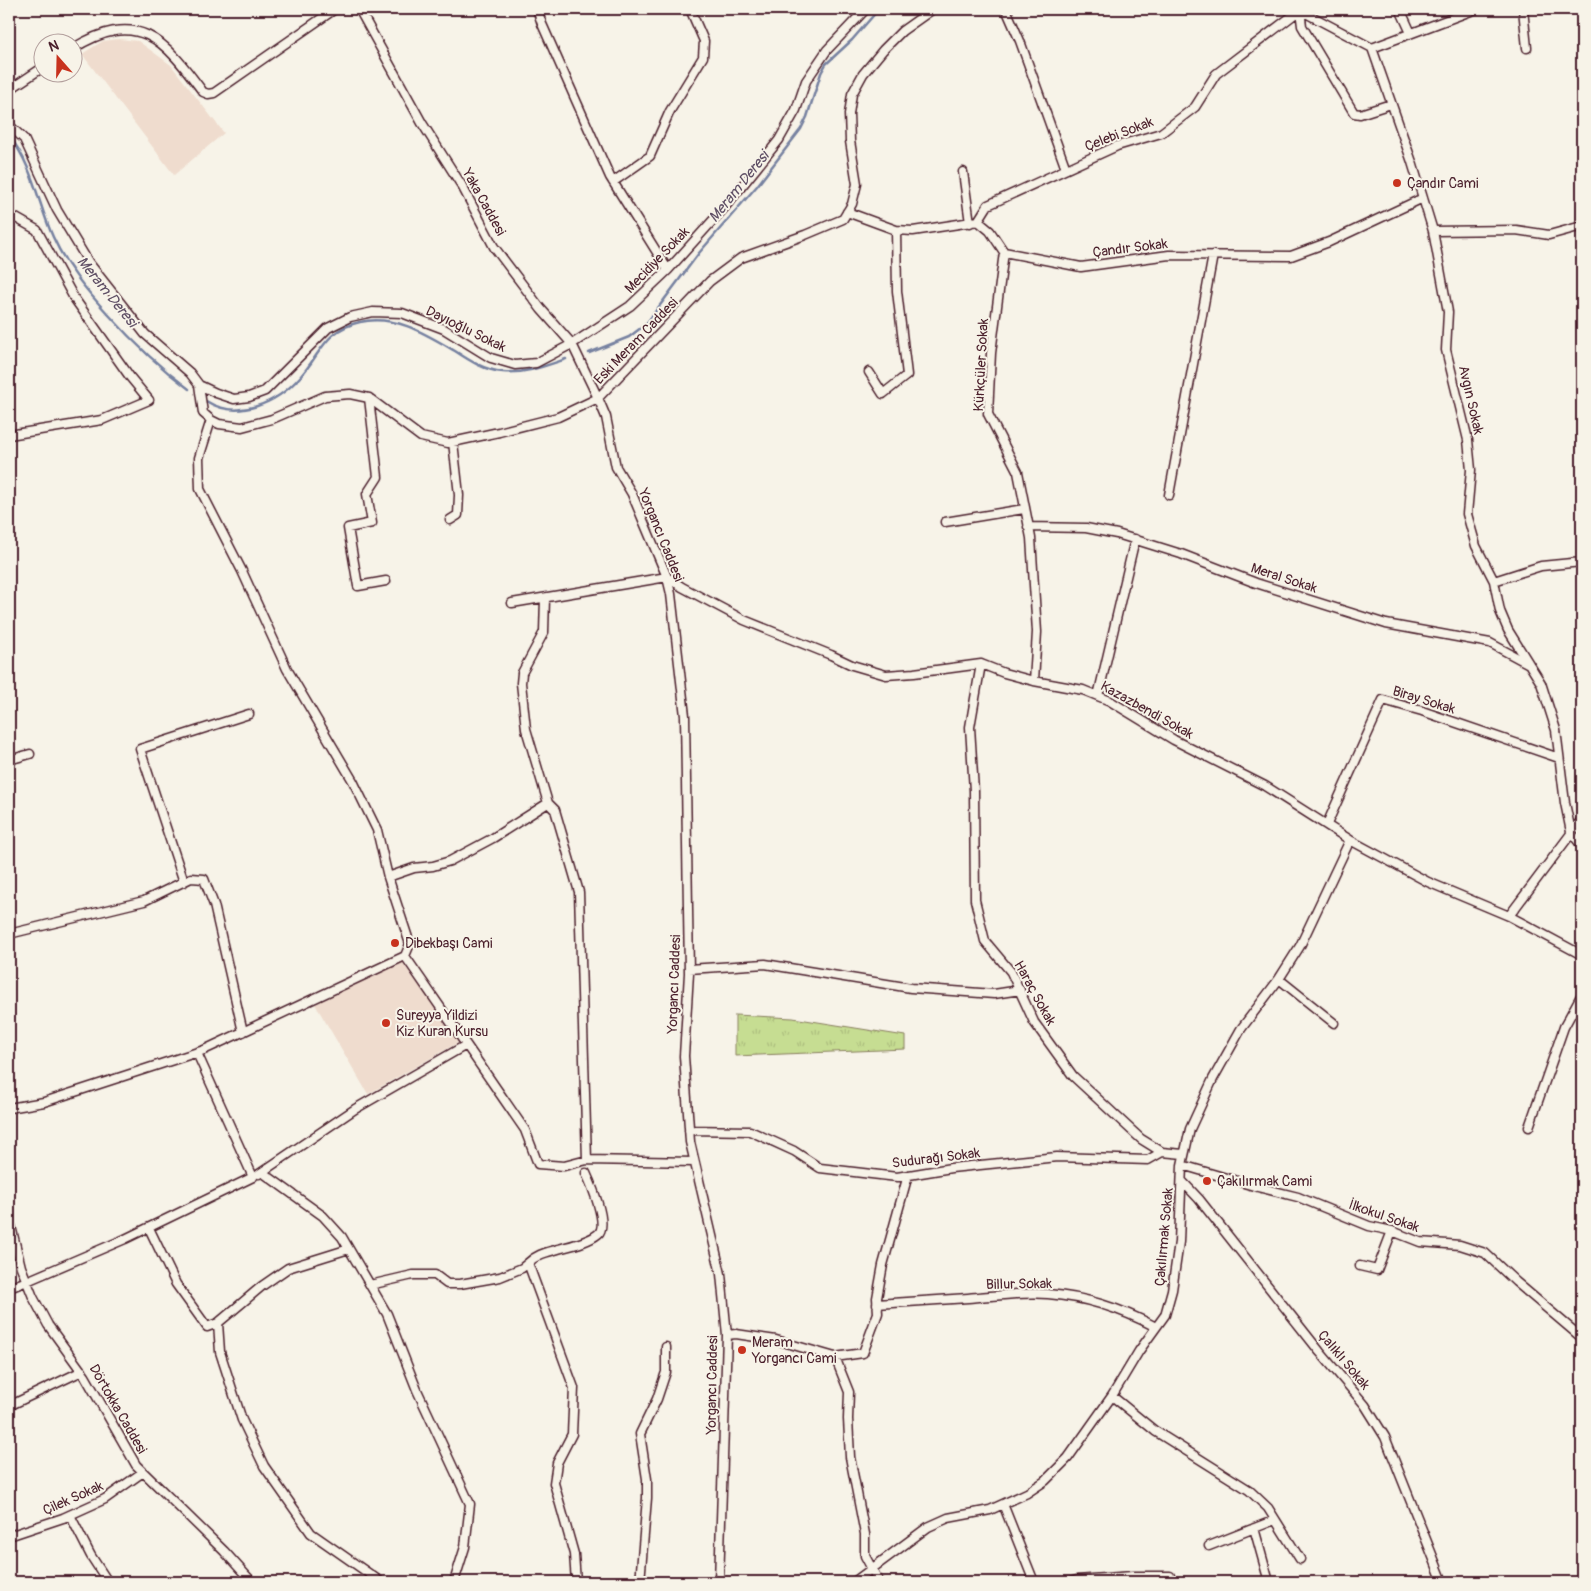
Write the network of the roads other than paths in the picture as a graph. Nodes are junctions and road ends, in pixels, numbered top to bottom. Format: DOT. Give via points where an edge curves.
graph roads {
  1 [pos="335,9"];
  2 [pos="359,9"];
  3 [pos="538,9"];
  4 [pos="690,9"];
  5 [pos="866,9"];
  6 [pos="933,9"];
  7 [pos="1006,9"];
  8 [pos="1400,9"];
  9 [pos="1476,9"];
  10 [pos="1523,9"];
  11 [pos="1299,10"];
  12 [pos="1411,33"];
  13 [pos="82,43"];
  14 [pos="1372,48"];
  15 [pos="1527,48"];
  16 [pos="32,75"];
  17 [pos="9,90"];
  18 [pos="1391,104"];
  19 [pos="9,125"];
  20 [pos="1066,169"];
  21 [pos="963,172"];
  22 [pos="613,182"];
  23 [pos="1424,198"];
  24 [pos="847,212"];
  25 [pos="9,214"];
  26 [pos="978,221"];
  27 [pos="970,223"];
  28 [pos="1582,226"];
  29 [pos="896,230"];
  30 [pos="1432,231"];
  31 [pos="1004,252"];
  32 [pos="1213,255"];
  33 [pos="668,270"];
  34 [pos="572,344"];
  35 [pos="869,372"];
  36 [pos="199,385"];
  37 [pos="369,398"];
  38 [pos="598,398"];
  39 [pos="211,420"];
  40 [pos="9,435"];
  41 [pos="454,442"];
  42 [pos="1169,495"];
  43 [pos="1024,509"];
  44 [pos="450,520"];
  45 [pos="945,522"];
  46 [pos="1028,527"];
  47 [pos="1135,539"];
  48 [pos="1582,562"];
  49 [pos="667,577"];
  50 [pos="386,581"];
  51 [pos="1494,581"];
  52 [pos="545,598"];
  53 [pos="512,603"];
  54 [pos="981,664"];
  55 [pos="1529,664"];
  56 [pos="1034,680"];
  57 [pos="1098,696"];
  58 [pos="249,714"];
  59 [pos="30,754"];
  60 [pos="1559,758"];
  61 [pos="9,760"];
  62 [pos="548,802"];
  63 [pos="1582,819"];
  64 [pos="1327,824"];
  65 [pos="1570,832"];
  66 [pos="1350,840"];
  67 [pos="1582,846"];
  68 [pos="388,876"];
  69 [pos="184,882"];
  70 [pos="1509,916"];
  71 [pos="9,934"];
  72 [pos="1582,955"];
  73 [pos="405,956"];
  74 [pos="689,969"];
  75 [pos="1280,979"];
  76 [pos="1020,990"];
  77 [pos="1582,994"];
  78 [pos="1334,1023"];
  79 [pos="243,1032"];
  80 [pos="466,1045"];
  81 [pos="197,1053"];
  82 [pos="9,1106"];
  83 [pos="1529,1127"];
  84 [pos="689,1130"];
  85 [pos="1162,1152"];
  86 [pos="1183,1154"];
  87 [pos="588,1160"];
  88 [pos="694,1162"];
  89 [pos="1182,1165"];
  90 [pos="262,1172"];
  91 [pos="586,1173"];
  92 [pos="908,1175"];
  93 [pos="253,1178"];
  94 [pos="1182,1181"];
  95 [pos="9,1218"];
  96 [pos="149,1228"];
  97 [pos="1392,1231"];
  98 [pos="349,1249"];
  99 [pos="528,1263"];
  100 [pos="1360,1266"];
  101 [pos="27,1282"];
  102 [pos="370,1284"];
  103 [pos="9,1288"];
  104 [pos="877,1304"];
  105 [pos="218,1323"];
  106 [pos="1156,1327"];
  107 [pos="727,1335"];
  108 [pos="1582,1338"];
  109 [pos="666,1347"];
  110 [pos="835,1357"];
  111 [pos="82,1371"];
  112 [pos="1112,1396"];
  113 [pos="9,1406"];
  114 [pos="143,1472"];
  115 [pos="1003,1504"];
  116 [pos="70,1515"];
  117 [pos="1275,1520"];
  118 [pos="1254,1528"];
  119 [pos="9,1536"];
  120 [pos="1210,1546"];
  121 [pos="1300,1559"];
  122 [pos="873,1569"];
  123 [pos="1170,1576"];
  124 [pos="108,1582"];
  125 [pos="252,1582"];
  126 [pos="381,1582"];
  127 [pos="454,1582"];
  128 [pos="576,1582"];
  129 [pos="640,1582"];
  130 [pos="719,1582"];
  131 [pos="854,1582"];
  132 [pos="879,1582"];
  133 [pos="1034,1582"];
  134 [pos="1070,1582"];
  135 [pos="1269,1582"];
  136 [pos="1443,1582"];
  1 -- 13 [label="street" via="214,93 208,94 159,41 138,31 114,30"];
  2 -- 34 [label="street, Yaka Caddesi" via="494,247 540,309"];
  3 -- 22 [label="street"];
  4 -- 22 [label="street" via="704,41 703,57 670,111 650,156"];
  5 -- 33 [label="street, Mecidiye Sokak" via="827,50 806,82 796,110 779,140"];
  6 -- 24 [label="street" via="902,31 883,50 863,74 852,94 850,141 857,184"];
  7 -- 20 [label="street"];
  8 -- 12 [label="street"];
  9 -- 12 [label="street"];
  10 -- 15 [label="street"];
  11 -- 14 [label="street"];
  11 -- 18 [label="street" via="1302,26 1354,113"];
  11 -- 20 [label="street, Çelebi Sokak" via="1216,74 1195,107 1160,133 1117,146"];
  12 -- 14 [label="street"];
  14 -- 18 [label="street, Avgın Sokak"];
  16 -- 17 [label="street"];
  18 -- 23 [label="street, Avgın Sokak"];
  19 -- 36 [label="street" via="24,139 57,210 89,263 145,334 190,373"];
  20 -- 26 [label="street, Çelebi Sokak" via="988,205"];
  21 -- 27 [label="street"];
  22 -- 33 [label="street"];
  23 -- 30 [label="street, Avgın Sokak"];
  23 -- 32 [label="street, Çandır Sokak" via="1291,256"];
  24 -- 29 [label="street"];
  24 -- 38 [label="street, Eski Meram Caddesi" via="843,219 741,258 710,281"];
  25 -- 40 [label="street" via="36,230 74,298 149,400 102,420"];
  26 -- 27 [label="street"];
  26 -- 31 [label="street" via="990,231"];
  27 -- 29 [label="street" via="913,231"];
  28 -- 30 [label="street" via="1549,234 1516,230"];
  29 -- 35 [label="street" via="897,291 908,375 883,394"];
  30 -- 51 [label="street, Avgın Sokak" via="1448,312 1446,350 1468,440 1471,470 1467,514 1476,546"];
  31 -- 32 [label="street, Çandır Sokak" via="1081,267 1169,255"];
  31 -- 43 [label="street, Kürkçüler Sokak" via="991,353 988,414 1018,472"];
  32 -- 42 [label="street"];
  33 -- 34 [label="street, Mecidiye Sokak" via="630,306"];
  34 -- 36 [label="street, Dayıoğlu Sokak" via="536,363 515,366 491,358 444,329 402,313 373,312 350,317 328,328 265,391 234,399"];
  34 -- 38 [label="street, Yaka Caddesi"];
  36 -- 39 [label="street" via="203,413"];
  37 -- 39 [label="street, Eski Meram Caddesi" via="350,394 325,396 272,420 242,427"];
  37 -- 41 [label="street, Eski Meram Caddesi" via="421,437"];
  37 -- 50 [label="street" via="378,477 367,494 372,523 348,528 358,586"];
  38 -- 41 [label="street, Eski Meram Caddesi" via="558,416"];
  38 -- 49 [label="street, Yorgancı Caddesi" via="606,417 616,467 632,494"];
  39 -- 68 [label="street" via="199,458 200,489 288,669 353,781 377,830"];
  41 -- 44 [label="street" via="459,496 458,515"];
  43 -- 45 [label="street"];
  43 -- 46 [label="street, Kürkçüler Sokak"];
  46 -- 47 [label="street, Meral Sokak" via="1086,528"];
  46 -- 56 [label="street, Kürkçüler Sokak" via="1037,632"];
  47 -- 55 [label="street, Meral Sokak" via="1256,583 1386,624 1490,643"];
  47 -- 57 [label="street"];
  48 -- 51 [label="street" via="1541,566"];
  49 -- 52 [label="street"];
  49 -- 54 [label="street, Kazazbendi Sokak" via="744,620 852,665 886,675"];
  49 -- 74 [label="street, Yorgancı Caddesi" via="685,716"];
  51 -- 55 [label="street, Avgın Sokak" via="1500,612"];
  52 -- 53 [label="street"];
  52 -- 62 [label="street" via="544,632 522,673 521,683 526,729"];
  54 -- 56 [label="street, Kazazbendi Sokak"];
  54 -- 76 [label="street, Haraç Sokak" via="970,727 975,900 985,941 1011,972"];
  55 -- 60 [label="street, Avgın Sokak" via="1542,683 1556,730"];
  56 -- 57 [label="street, Kazazbendi Sokak"];
  57 -- 64 [label="street, Kazazbendi Sokak" via="1174,740 1265,786"];
  58 -- 69 [label="street" via="140,749"];
  59 -- 61 [label="street"];
  60 -- 64 [label="street, Biray Sokak" via="1422,710 1383,700"];
  60 -- 65 [label="street, Avgın Sokak"];
  62 -- 68 [label="street" via="450,861"];
  62 -- 87 [label="street" via="555,810 579,892"];
  63 -- 65 [label="street"];
  64 -- 66 [label="street, Kazazbendi Sokak"];
  65 -- 67 [label="street"];
  65 -- 70 [label="street"];
  66 -- 70 [label="street, Kazazbendi Sokak" via="1428,882"];
  66 -- 75 [label="street, Çakılırmak Sokak" via="1300,946"];
  68 -- 73 [label="street" via="410,944"];
  69 -- 71 [label="street" via="144,901"];
  69 -- 79 [label="street" via="190,878 204,879"];
  70 -- 72 [label="street, Kazazbendi Sokak"];
  73 -- 79 [label="street"];
  73 -- 80 [label="street"];
  74 -- 76 [label="street" via="765,964 911,988 994,994"];
  74 -- 84 [label="street, Yorgancı Caddesi" via="684,1056"];
  75 -- 78 [label="street"];
  75 -- 86 [label="street, Çakılırmak Sokak" via="1242,1029 1212,1079"];
  76 -- 85 [label="street, Haraç Sokak" via="1034,1022 1073,1076 1141,1139"];
  77 -- 83 [label="street" via="1564,1027"];
  79 -- 81 [label="street"];
  80 -- 87 [label="street" via="525,1130 538,1164 564,1166"];
  80 -- 90 [label="street" via="355,1109"];
  81 -- 82 [label="street" via="44,1102"];
  81 -- 93 [label="street"];
  84 -- 88 [label="street, Yorgancı Caddesi"];
  84 -- 92 [label="street, Sudurağı Sokak" via="750,1131 794,1151 820,1168 897,1177"];
  85 -- 86 [label="street, Haraç Sokak"];
  85 -- 92 [label="street, Sudurağı Sokak" via="1148,1160 1057,1157"];
  86 -- 89 [label="street, Çakılırmak Sokak"];
  87 -- 88 [label="street"];
  88 -- 107 [label="street, Yorgancı Caddesi" via="721,1274"];
  89 -- 94 [label="street, Çakılırmak Sokak"];
  89 -- 97 [label="street, İlkokul Sokak" via="1298,1197 1369,1226"];
  90 -- 93 [label="street"];
  90 -- 98 [label="street" via="323,1216"];
  91 -- 99 [label="street" via="596,1194 602,1222 599,1234 535,1256"];
  92 -- 104 [label="street" via="882,1265"];
  93 -- 96 [label="street"];
  94 -- 106 [label="street, Çakılırmak Sokak" via="1179,1242 1172,1290 1165,1315"];
  94 -- 136 [label="street, Çalıklı Sokak" via="1365,1405 1386,1437"];
  95 -- 101 [label="street, Dörtokka Caddesi"];
  96 -- 101 [label="street"];
  96 -- 105 [label="street" via="176,1284 207,1327"];
  97 -- 100 [label="street" via="1377,1270"];
  97 -- 108 [label="street, İlkokul Sokak" via="1420,1242 1460,1245 1485,1253"];
  98 -- 102 [label="street"];
  98 -- 105 [label="street" via="288,1268"];
  99 -- 102 [label="street" via="500,1277 460,1284 447,1284 435,1275 413,1275"];
  99 -- 128 [label="street" via="574,1388 572,1434 557,1463 554,1483 574,1554"];
  101 -- 103 [label="street"];
  101 -- 111 [label="street, Dörtokka Caddesi" via="48,1325"];
  102 -- 127 [label="street" via="387,1314 417,1390 470,1504 465,1547"];
  104 -- 106 [label="street, Billur Sokak" via="1047,1294 1107,1305"];
  104 -- 110 [label="street" via="878,1314 863,1353"];
  105 -- 126 [label="street" via="220,1352 242,1420 264,1466 311,1533"];
  106 -- 112 [label="street, Çakılırmak Sokak"];
  107 -- 110 [label="street" via="776,1340"];
  107 -- 130 [label="street, Yorgancı Caddesi"];
  109 -- 129 [label="street" via="666,1372 640,1434 647,1479"];
  110 -- 122 [label="street" via="848,1392 850,1457 865,1534 865,1556"];
  111 -- 113 [label="street"];
  111 -- 114 [label="street, Dörtokka Caddesi"];
  112 -- 115 [label="street, Çakılırmak Sokak" via="1068,1458 1045,1481"];
  112 -- 117 [label="street" via="1155,1430 1250,1490"];
  114 -- 116 [label="street, Çilek Sokak" via="105,1499"];
  114 -- 125 [label="street, Dörtokka Caddesi"];
  115 -- 122 [label="street, Çakılırmak Sokak" via="990,1510 948,1518 928,1527"];
  115 -- 133 [label="street"];
  116 -- 119 [label="street, Çilek Sokak"];
  116 -- 124 [label="street"];
  117 -- 118 [label="street"];
  117 -- 121 [label="street"];
  118 -- 120 [label="street"];
  118 -- 135 [label="street"];
  122 -- 131 [label="street, Çakılırmak Sokak"];
  122 -- 132 [label="street"];
  123 -- 134 [label="street"];
}
